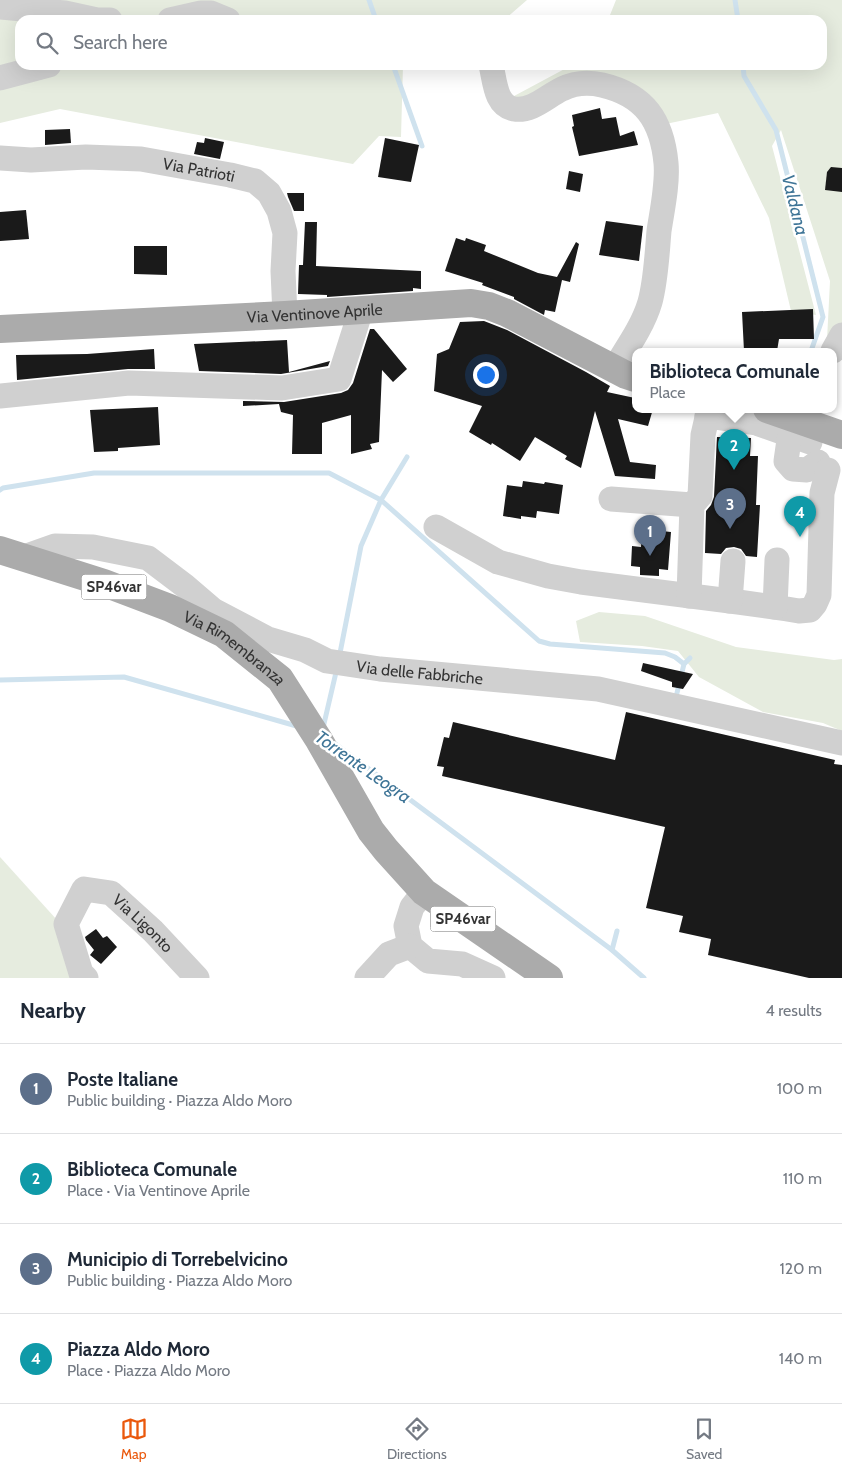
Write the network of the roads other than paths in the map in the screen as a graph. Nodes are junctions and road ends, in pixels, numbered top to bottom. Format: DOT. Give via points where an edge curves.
graph roads {
  1 [pos="0,7"];
  2 [pos="74,15"];
  3 [pos="192,15"];
  4 [pos="216,15"];
  5 [pos="30,70"];
  6 [pos="492,70"];
  7 [pos="0,78"];
  8 [pos="0,158"];
  9 [pos="361,310"];
  10 [pos="285,315"];
  11 [pos="0,329"];
  12 [pos="842,335"];
  13 [pos="634,348"];
  14 [pos="835,348"];
  15 [pos="632,354"];
  16 [pos="625,374"];
  17 [pos="0,396"];
  18 [pos="708,413"];
  19 [pos="773,413"];
  20 [pos="842,435"];
  21 [pos="813,439"];
  22 [pos="611,499"];
  23 [pos="692,506"];
  24 [pos="436,527"];
  25 [pos="12,553"];
  26 [pos="777,560"];
  27 [pos="733,561"];
  28 [pos="688,596"];
  29 [pos="730,601"];
  30 [pos="775,608"];
  31 [pos="842,743"];
  32 [pos="424,892"];
  33 [pos="410,946"];
  34 [pos="86,978"];
  35 [pos="197,978"];
  36 [pos="367,978"];
  37 [pos="492,978"];
  38 [pos="549,978"];
  1 -- 2 [label="street"];
  3 -- 4 [label="street"];
  5 -- 7 [label="street"];
  6 -- 13 [label="street, Via Ventinove Aprile" via="501,101 513,108 530,108 563,88 592,83 614,88 636,100 645,106 656,123 666,164 653,288"];
  8 -- 10 [label="street, Via Patrioti" via="140,159 255,181 269,193 279,211 285,233"];
  9 -- 10 [label="main road, Via Ventinove Aprile"];
  9 -- 16 [label="main road, Via Ventinove Aprile" via="471,303 489,306"];
  9 -- 17 [label="street" via="339,379 282,388 129,383"];
  10 -- 11 [label="main road, Via Ventinove Aprile"];
  12 -- 14 [label="street"];
  15 -- 16 [label="street, Via Ventinove Aprile"];
  18 -- 21 [label="street"];
  18 -- 23 [label="street" via="703,435 700,496"];
  19 -- 21 [label="main road"];
  20 -- 21 [label="main road"];
  21 -- 30 [label="street" via="822,493 819,594 810,610"];
  22 -- 23 [label="street"];
  23 -- 28 [label="street"];
  24 -- 28 [label="street" via="498,562 581,582"];
  25 -- 31 [label="street, Via delle Fabbriche" via="54,546 93,547 148,558 213,610 268,639 305,650 327,661 380,669 598,689"];
  25 -- 32 [label="main road, Via Rimembranza / SP46var" via="170,608 224,634 280,679 371,831"];
  26 -- 30 [label="street"];
  27 -- 29 [label="street"];
  28 -- 29 [label="street"];
  29 -- 30 [label="street"];
  32 -- 33 [label="street" via="412,907 406,926"];
  32 -- 38 [label="main road, SP46var"];
  33 -- 36 [label="street" via="389,954"];
  33 -- 37 [label="street" via="428,961 462,964"];
  34 -- 35 [label="street, Via Ligonto" via="81,973 66,924 84,889 111,893"];
}
